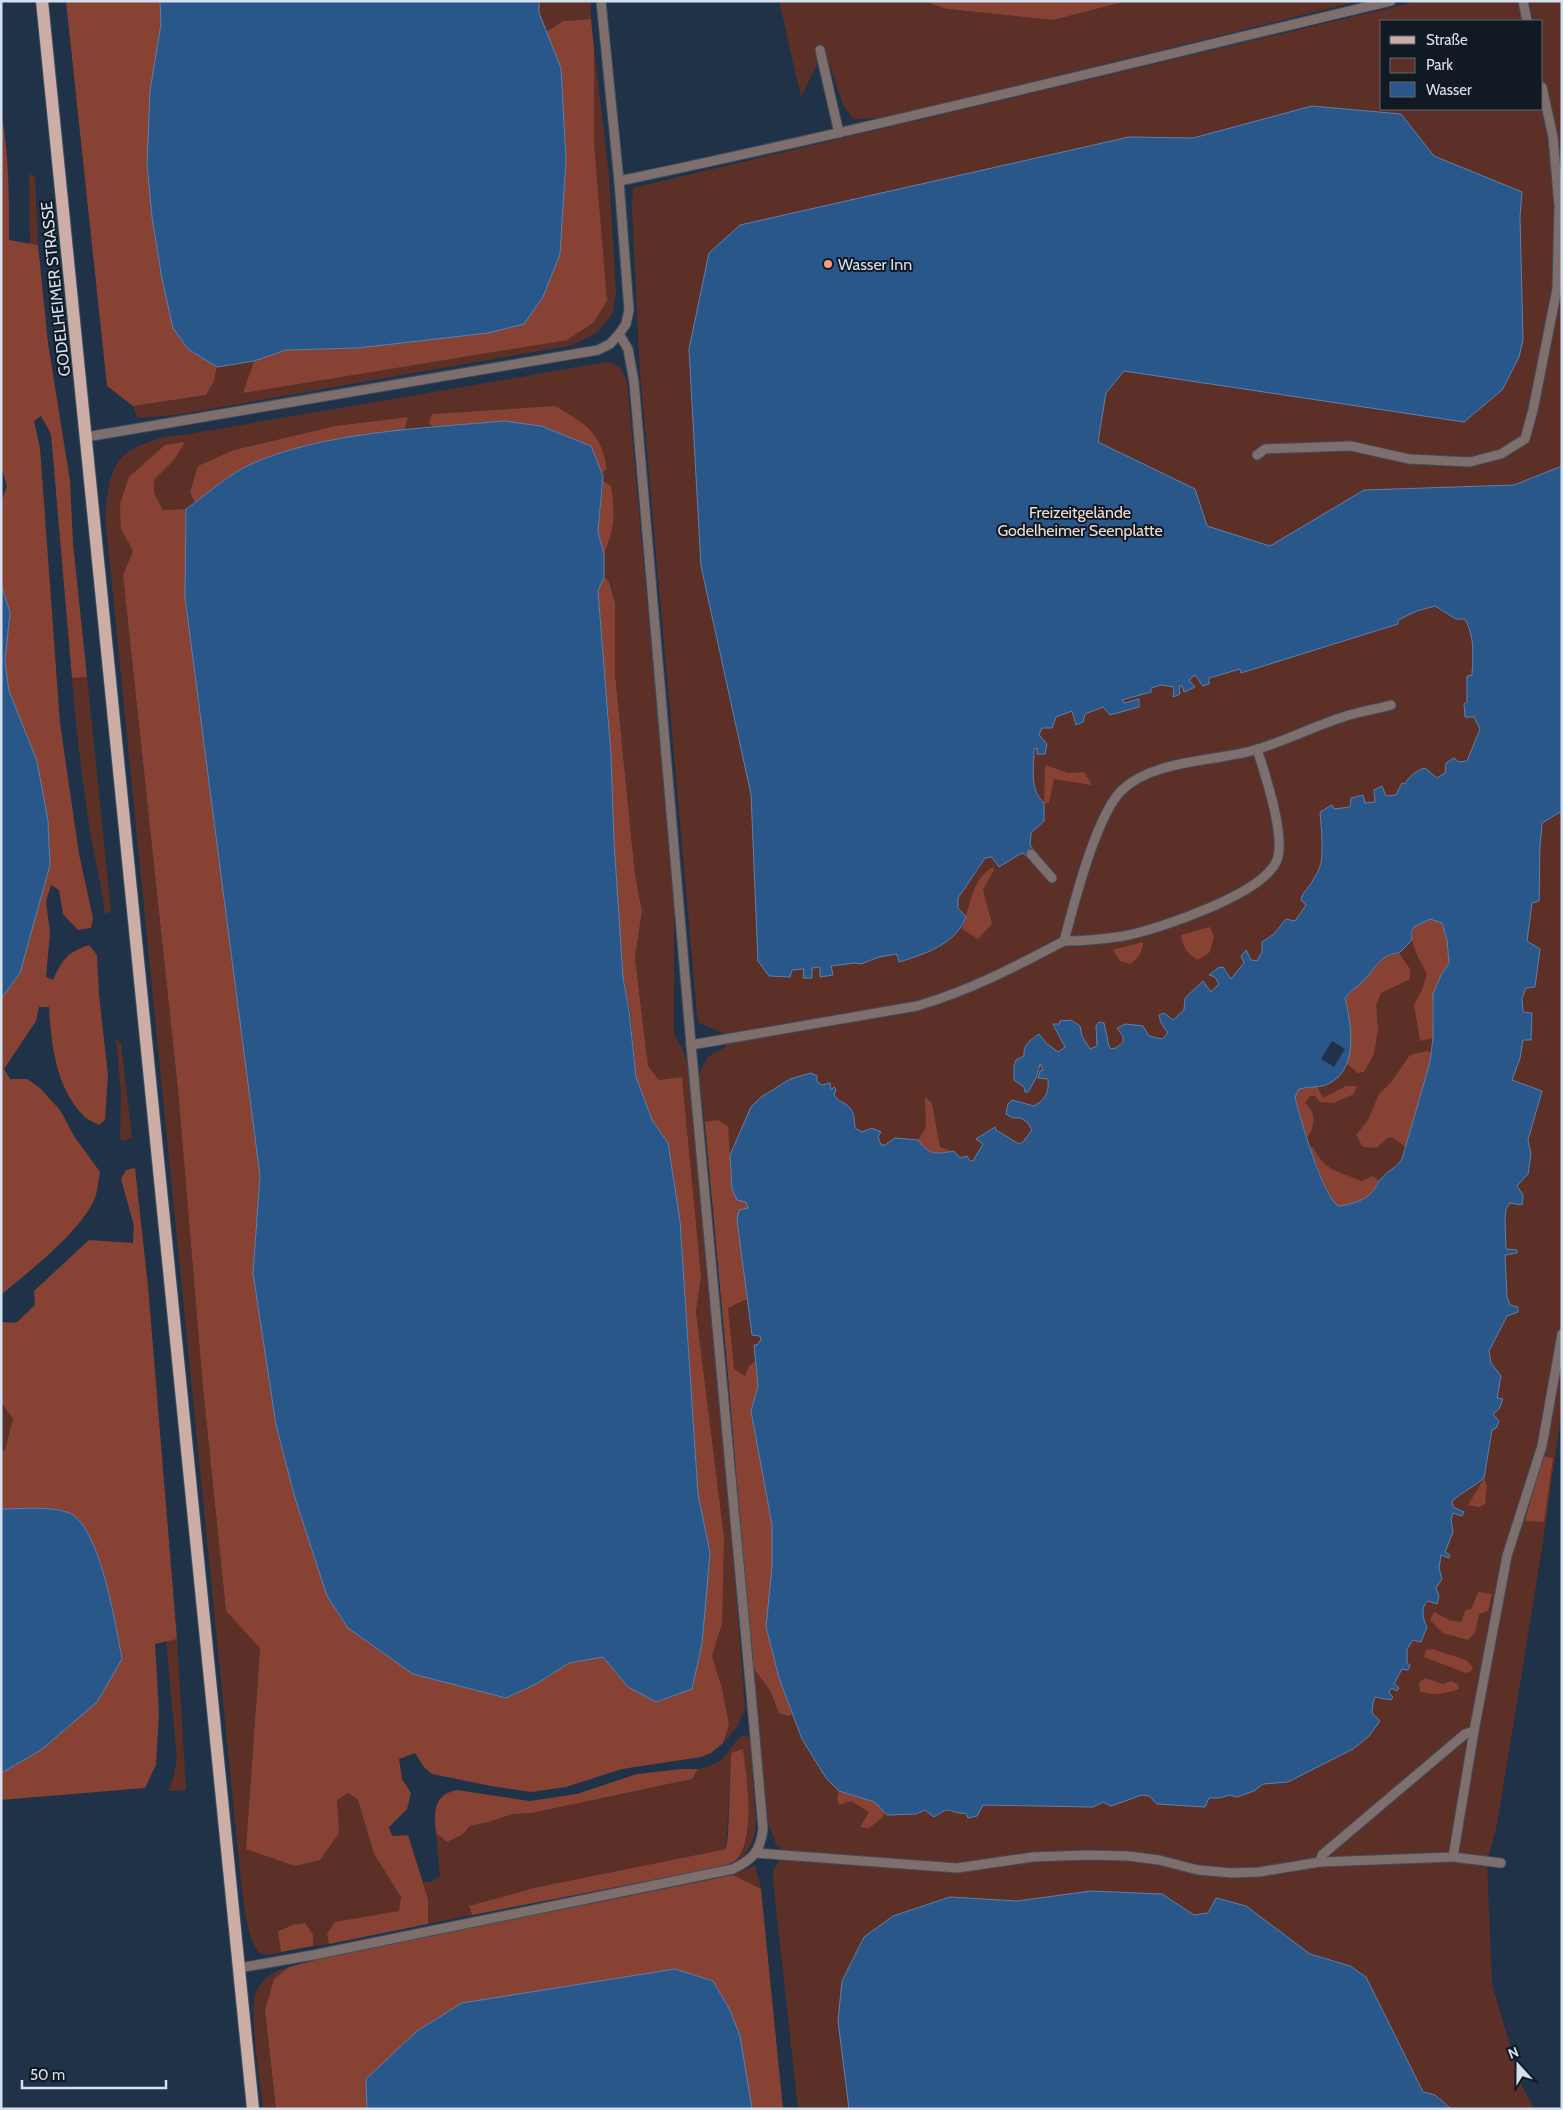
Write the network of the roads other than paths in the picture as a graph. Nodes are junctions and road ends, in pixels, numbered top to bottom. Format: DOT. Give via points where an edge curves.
graph roads {
  1 [pos="42,1"];
  2 [pos="601,1"];
  3 [pos="1391,1"];
  4 [pos="1523,1"];
  5 [pos="1527,20"];
  6 [pos="820,50"];
  7 [pos="1543,92"];
  8 [pos="839,133"];
  9 [pos="619,181"];
  10 [pos="619,334"];
  11 [pos="86,437"];
  12 [pos="1257,455"];
  13 [pos="1391,705"];
  14 [pos="1257,750"];
  15 [pos="1031,854"];
  16 [pos="1052,878"];
  17 [pos="1064,941"];
  18 [pos="691,1045"];
  19 [pos="1562,1334"];
  20 [pos="1474,1731"];
  21 [pos="756,1853"];
  22 [pos="1453,1857"];
  23 [pos="1320,1862"];
  24 [pos="1501,1864"];
  25 [pos="239,1968"];
  26 [pos="253,2109"];
  1 -- 11 [label="main road, GODELHEIMER STRASSE"];
  2 -- 9 [label="lane"];
  3 -- 8 [label="lane"];
  4 -- 5 [label="lane"];
  6 -- 8 [label="lane"];
  7 -- 12 [label="lane" via="1553,137 1559,206 1557,289 1525,438 1501,454 1470,462 1409,459 1351,446 1265,448"];
  8 -- 9 [label="lane"];
  9 -- 10 [label="lane" via="629,310 626,324"];
  10 -- 11 [label="lane" via="598,350"];
  10 -- 18 [label="lane" via="628,349 634,382"];
  11 -- 25 [label="main road, GODELHEIMER STRASSE"];
  13 -- 14 [label="lane" via="1344,716"];
  14 -- 17 [label="lane" via="1156,770 1121,790 1108,807"];
  14 -- 17 [label="lane" via="1280,847 1272,870 1231,898 1196,914 1127,935"];
  15 -- 16 [label="lane"];
  17 -- 18 [label="lane" via="990,980 917,1006"];
  18 -- 21 [label="lane" via="763,1828 762,1841"];
  19 -- 20 [label="lane" via="1542,1446 1507,1556"];
  20 -- 22 [label="lane"];
  20 -- 23 [label="lane" via="1465,1734 1322,1855"];
  21 -- 23 [label="lane" via="957,1868 1033,1857 1128,1856 1198,1870 1232,1873"];
  21 -- 25 [label="lane" via="749,1861 733,1869"];
  22 -- 23 [label="lane"];
  22 -- 24 [label="lane"];
  25 -- 26 [label="main road, GODELHEIMER STRASSE"];
}
